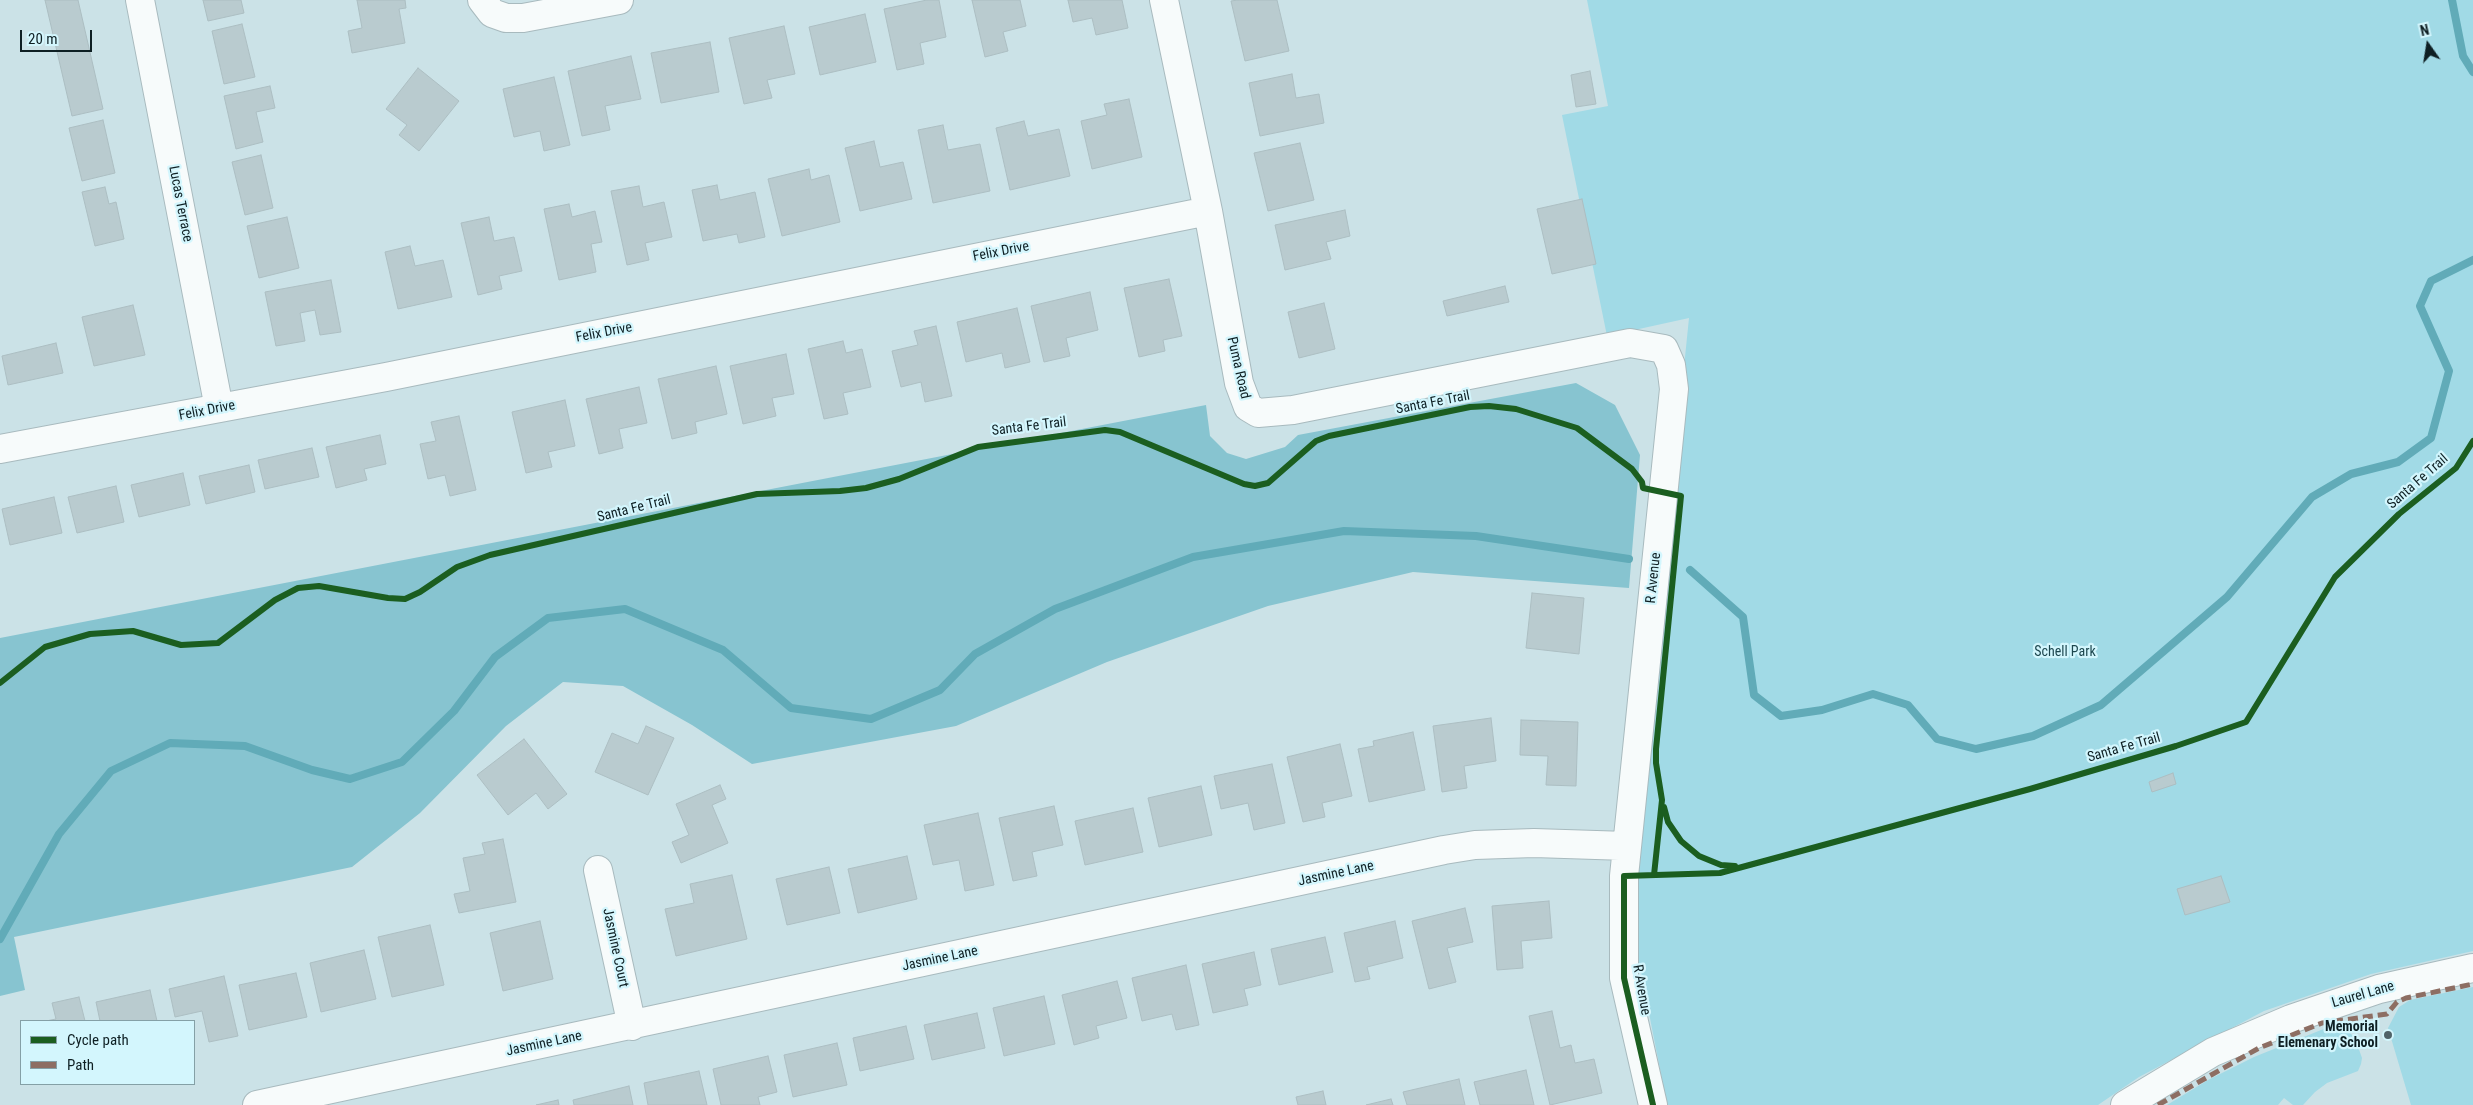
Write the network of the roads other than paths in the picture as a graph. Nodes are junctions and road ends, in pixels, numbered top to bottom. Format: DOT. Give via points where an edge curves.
graph roads {
  1 [pos="140,0"];
  2 [pos="619,0"];
  3 [pos="1164,0"];
  4 [pos="487,6"];
  5 [pos="1208,211"];
  6 [pos="1664,349"];
  7 [pos="219,408"];
  8 [pos="0,449"];
  9 [pos="1627,846"];
  10 [pos="598,870"];
  11 [pos="2473,968"];
  12 [pos="632,1026"];
  13 [pos="257,1105"];
  14 [pos="1653,1105"];
  15 [pos="2125,1105"];
  1 -- 7 [label="street, Lucas Terrace"];
  2 -- 4 [label="street" via="523,18 506,18"];
  3 -- 5 [label="street, Puma Road"];
  5 -- 6 [label="street, Puma Road" via="1239,382 1248,407 1258,413 1293,410 1630,343"];
  5 -- 7 [label="street, Felix Drive"];
  6 -- 9 [label="street, R Avenue" via="1672,365 1674,389"];
  7 -- 8 [label="street, Felix Drive"];
  9 -- 12 [label="street, Jasmine Lane" via="1534,843 1475,845 1444,850"];
  9 -- 14 [label="street, R Avenue" via="1624,978"];
  10 -- 12 [label="street, Jasmine Court"];
  11 -- 15 [label="street, Laurel Lane" via="2379,989 2290,1019 2213,1052"];
  12 -- 13 [label="street, Jasmine Lane"];
}
